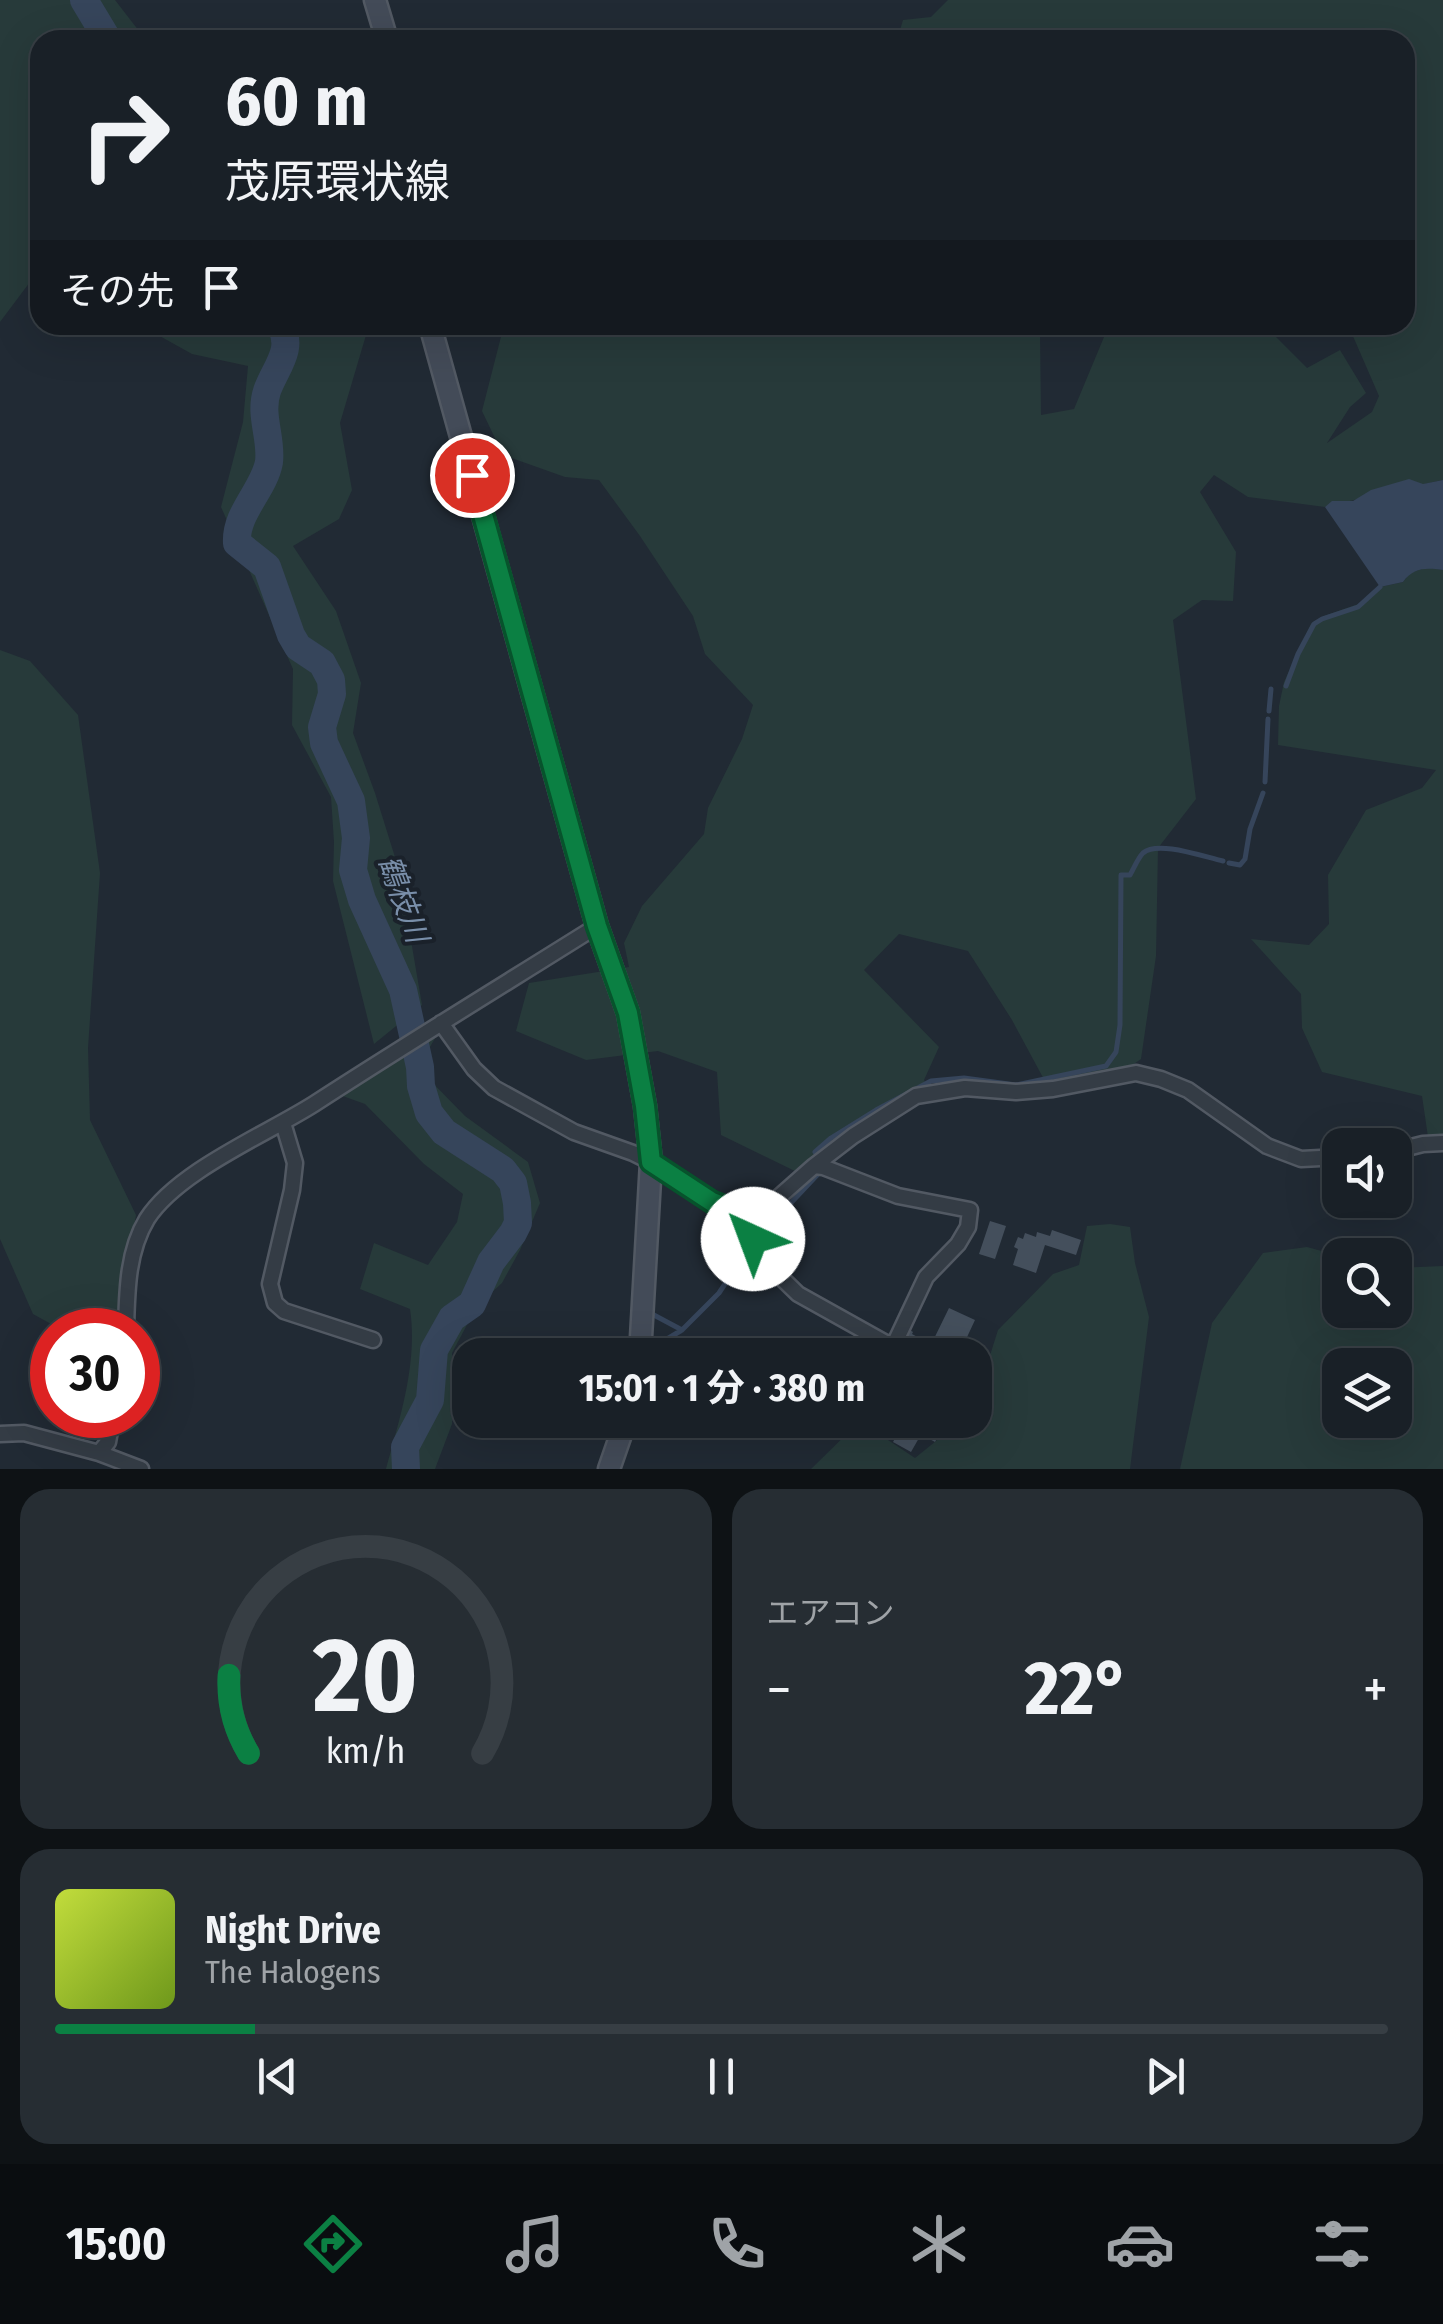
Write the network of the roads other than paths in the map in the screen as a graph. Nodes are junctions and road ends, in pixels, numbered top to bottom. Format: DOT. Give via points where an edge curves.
graph roads {
  1 [pos="375,0"];
  2 [pos="383,30"];
  3 [pos="433,335"];
  4 [pos="597,926"];
  5 [pos="438,1026"];
  6 [pos="283,1123"];
  7 [pos="1443,1143"];
  8 [pos="1412,1147"];
  9 [pos="1322,1157"];
  10 [pos="651,1162"];
  11 [pos="814,1166"];
  12 [pos="749,1216"];
  13 [pos="127,1308"];
  14 [pos="641,1338"];
  15 [pos="872,1338"];
  16 [pos="900,1338"];
  17 [pos="373,1340"];
  18 [pos="0,1434"];
  19 [pos="109,1438"];
  20 [pos="620,1438"];
  21 [pos="100,1453"];
  22 [pos="141,1469"];
  23 [pos="609,1469"];
  1 -- 2 [label="main road"];
  3 -- 4 [label="main road"];
  4 -- 5 [label="street"];
  4 -- 10 [label="main road" via="628,1013"];
  5 -- 6 [label="street"];
  5 -- 10 [label="street" via="494,1088 574,1132"];
  6 -- 13 [label="street" via="183,1182 147,1220 134,1252"];
  6 -- 17 [label="street" via="294,1163 270,1284 275,1303"];
  7 -- 8 [label="street"];
  9 -- 11 [label="street" via="1267,1146 1188,1090 1136,1074 1052,1089 965,1088 916,1096"];
  10 -- 12 [label="street" via="712,1202"];
  10 -- 14 [label="main road"];
  11 -- 12 [label="street" via="770,1207"];
  11 -- 16 [label="street" via="898,1196 970,1210 968,1228 926,1277"];
  12 -- 15 [label="street" via="760,1257 798,1294"];
  18 -- 21 [label="street" via="24,1433"];
  19 -- 21 [label="street"];
  20 -- 23 [label="main road"];
  21 -- 22 [label="street"];
}
